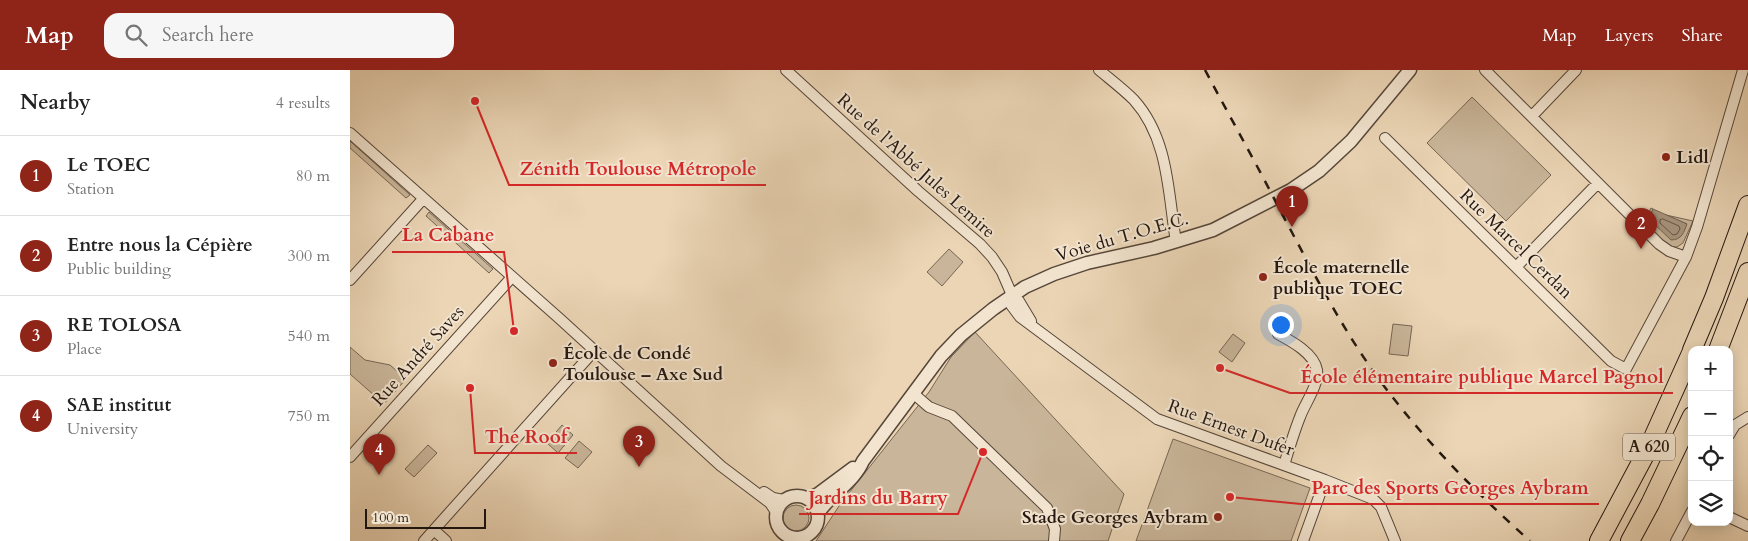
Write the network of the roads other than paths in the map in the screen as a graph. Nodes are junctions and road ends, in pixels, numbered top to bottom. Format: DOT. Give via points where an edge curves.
graph roads {
  1 [pos="786,70"];
  2 [pos="1099,70"];
  3 [pos="1410,70"];
  4 [pos="1485,70"];
  5 [pos="1576,70"];
  6 [pos="1743,70"];
  7 [pos="1532,116"];
  8 [pos="350,134"];
  9 [pos="1386,138"];
  10 [pos="1598,183"];
  11 [pos="423,199"];
  12 [pos="1748,205"];
  13 [pos="1176,242"];
  14 [pos="1686,257"];
  15 [pos="1516,267"];
  16 [pos="1748,272"];
  17 [pos="512,277"];
  18 [pos="350,280"];
  19 [pos="1012,295"];
  20 [pos="1278,334"];
  21 [pos="1694,346"];
  22 [pos="1720,346"];
  23 [pos="594,351"];
  24 [pos="1688,359"];
  25 [pos="914,394"];
  26 [pos="1748,417"];
  27 [pos="676,425"];
  28 [pos="1688,425"];
  29 [pos="1733,429"];
  30 [pos="350,457"];
  31 [pos="863,461"];
  32 [pos="1284,465"];
  33 [pos="1325,480"];
  34 [pos="808,499"];
  35 [pos="784,500"];
  36 [pos="776,512"];
  37 [pos="818,513"];
  38 [pos="1688,518"];
  39 [pos="1733,519"];
  40 [pos="1748,526"];
  41 [pos="434,530"];
  42 [pos="782,537"];
  43 [pos="797,540"];
  44 [pos="424,541"];
  45 [pos="446,541"];
  46 [pos="1054,541"];
  47 [pos="1303,541"];
  48 [pos="1395,541"];
  49 [pos="1600,541"];
  50 [pos="1630,541"];
  51 [pos="1676,541"];
  1 -- 19 [label="street, Rue de l'Abbé Jules Lemire" via="980,244 1002,272"];
  2 -- 13 [label="street" via="1134,100 1158,137 1168,178"];
  3 -- 13 [label="street, Voie du T.O.E.C." via="1351,141 1305,181 1240,217"];
  4 -- 7 [label="street"];
  5 -- 7 [label="street"];
  6 -- 14 [label="street"];
  7 -- 10 [label="street"];
  8 -- 11 [label="street"];
  9 -- 15 [label="street, Rue Marcel Cerdan"];
  10 -- 14 [label="street" via="1659,244"];
  10 -- 15 [label="street"];
  11 -- 17 [label="street"];
  11 -- 18 [label="street"];
  12 -- 21 [label="highway, A 620"];
  13 -- 19 [label="street, Voie du T.O.E.C." via="1087,263 1054,274"];
  14 -- 15 [label="street, Rue Marcel Cerdan" via="1626,369 1611,361"];
  16 -- 22 [label="highway"];
  17 -- 23 [label="street"];
  17 -- 30 [label="street, Rue André Saves"];
  19 -- 25 [label="street, Voie du T.O.E.C." via="961,335 941,356"];
  19 -- 32 [label="street, Rue Ernest Dufer" via="1011,305 1020,317 1157,420"];
  20 -- 32 [label="street" via="1310,357 1317,370 1316,382 1300,416"];
  23 -- 27 [label="street"];
  23 -- 41 [label="street"];
  24 -- 49 [label="highway, A 620" via="1647,451"];
  25 -- 31 [label="street, Voie du T.O.E.C."];
  25 -- 46 [label="street" via="929,407 952,416 1047,508 1056,529"];
  26 -- 29 [label="street"];
  27 -- 35 [label="street" via="746,481 774,498"];
  27 -- 36 [label="street" via="721,466 770,503"];
  28 -- 50 [label="highway, A 620"];
  31 -- 34 [label="street, Voie du T.O.E.C."];
  31 -- 37 [label="street, Voie du T.O.E.C." via="860,469 824,503"];
  32 -- 33 [label="street, Rue Ernest Dufer"];
  33 -- 47 [label="street"];
  33 -- 48 [label="street, Rue Ernest Dufer" via="1373,499 1381,507"];
  34 -- 35 [label="street" via="796,496"];
  34 -- 37 [label="street"];
  35 -- 36 [label="street"];
  36 -- 42 [label="street" via="776,524"];
  37 -- 43 [label="street" via="812,533"];
  38 -- 51 [label="street"];
  39 -- 40 [label="street"];
  41 -- 44 [label="street"];
  41 -- 45 [label="street"];
  42 -- 43 [label="street"];
}
